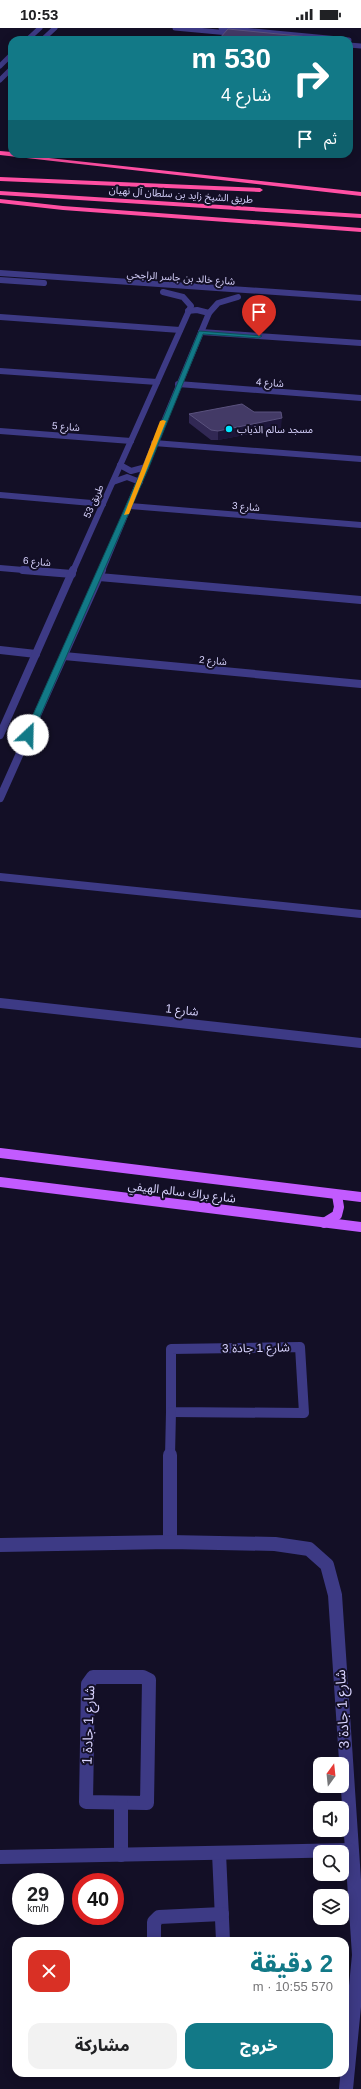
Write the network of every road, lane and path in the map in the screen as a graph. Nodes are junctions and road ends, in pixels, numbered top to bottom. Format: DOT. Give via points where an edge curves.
graph roads {
  1 [pos="40,28"];
  2 [pos="55,28"];
  3 [pos="175,28"];
  4 [pos="221,28"];
  5 [pos="31,36"];
  6 [pos="46,36"];
  7 [pos="258,36"];
  8 [pos="306,36"];
  9 [pos="8,58"];
  10 [pos="0,66"];
  11 [pos="8,72"];
  12 [pos="0,80"];
  13 [pos="43,158"];
  14 [pos="0,179"];
  15 [pos="0,185"];
  16 [pos="71,190"];
  17 [pos="0,193"];
  18 [pos="361,195"];
  19 [pos="0,201"];
  20 [pos="361,216"];
  21 [pos="361,230"];
  22 [pos="0,273"];
  23 [pos="0,280"];
  24 [pos="54,284"];
  25 [pos="193,294"];
  26 [pos="216,295"];
  27 [pos="253,298"];
  28 [pos="361,298"];
  29 [pos="361,305"];
  30 [pos="188,311"];
  31 [pos="209,313"];
  32 [pos="0,317"];
  33 [pos="180,330"];
  34 [pos="201,332"];
  35 [pos="361,343"];
  36 [pos="0,371"];
  37 [pos="157,382"];
  38 [pos="178,384"];
  39 [pos="361,398"];
  40 [pos="0,430"];
  41 [pos="131,441"];
  42 [pos="154,443"];
  43 [pos="361,460"];
  44 [pos="120,465"];
  45 [pos="146,467"];
  46 [pos="113,482"];
  47 [pos="140,482"];
  48 [pos="0,495"];
  49 [pos="103,504"];
  50 [pos="130,506"];
  51 [pos="361,525"];
  52 [pos="0,568"];
  53 [pos="72,574"];
  54 [pos="99,577"];
  55 [pos="361,600"];
  56 [pos="0,650"];
  57 [pos="36,654"];
  58 [pos="64,656"];
  59 [pos="361,684"];
  60 [pos="0,735"];
  61 [pos="1,796"];
  62 [pos="0,877"];
  63 [pos="361,914"];
  64 [pos="0,1003"];
  65 [pos="361,1043"];
  66 [pos="0,1153"];
  67 [pos="0,1182"];
  68 [pos="337,1194"];
  69 [pos="361,1197"];
  70 [pos="324,1223"];
  71 [pos="361,1227"];
  72 [pos="170,1412"];
  73 [pos="170,1542"];
  74 [pos="0,1545"];
  75 [pos="121,1803"];
  76 [pos="350,1850"];
  77 [pos="219,1853"];
  78 [pos="121,1855"];
  79 [pos="0,1857"];
  80 [pos="222,1914"];
  81 [pos="154,1937"];
  82 [pos="223,1937"];
  83 [pos="349,2056"];
  84 [pos="347,2077"];
  85 [pos="346,2089"];
  1 -- 5 [label="street"];
  2 -- 6 [label="street"];
  3 -- 7 [label="street"];
  4 -- 8 [label="street"];
  9 -- 10 [label="street"];
  11 -- 12 [label="street"];
  13 -- 18 [label="highway"];
  14 -- 18 [label="highway"];
  15 -- 16 [label="highway"];
  17 -- 20 [label="highway, طريق الشيخ زايد بن سلطان آل نهيان"];
  19 -- 21 [label="highway" via="86,210"];
  22 -- 28 [label="street, شارع خالد بن جاسر الراجحي"];
  23 -- 24 [label="street"];
  25 -- 30 [label="street, شارع خالد بن جاسر الراجحي" via="159,291 178,295 189,301 191,306"];
  26 -- 31 [label="street, شارع خالد بن جاسر الراجحي" via="242,297 218,302"];
  27 -- 29 [label="street"];
  30 -- 31 [label="street" via="202,310"];
  30 -- 33 [label="street, طريق 53"];
  31 -- 34 [label="street"];
  32 -- 33 [label="street"];
  33 -- 37 [label="street, طريق 53"];
  34 -- 35 [label="street"];
  34 -- 38 [label="street"];
  36 -- 37 [label="street"];
  37 -- 41 [label="street, طريق 53"];
  38 -- 39 [label="street, شارع 4"];
  38 -- 42 [label="street"];
  40 -- 41 [label="street, شارع 5"];
  41 -- 44 [label="street, طريق 53"];
  42 -- 43 [label="street"];
  42 -- 45 [label="street"];
  44 -- 45 [label="street" via="130,471"];
  44 -- 46 [label="street, طريق 53"];
  45 -- 47 [label="street"];
  46 -- 47 [label="street" via="127,477"];
  46 -- 49 [label="street, طريق 53"];
  47 -- 50 [label="street"];
  48 -- 49 [label="street"];
  49 -- 53 [label="street, طريق 53"];
  50 -- 51 [label="street, شارع 3"];
  50 -- 54 [label="street"];
  52 -- 53 [label="street, شارع 6"];
  53 -- 57 [label="street, طريق 53"];
  54 -- 55 [label="street"];
  54 -- 58 [label="street"];
  56 -- 57 [label="street"];
  57 -- 60 [label="street, طريق 53"];
  58 -- 59 [label="street, شارع 2"];
  58 -- 61 [label="street"];
  62 -- 63 [label="street"];
  64 -- 65 [label="street, شارع 1"];
  66 -- 68 [label="main road, شارع براك سالم الهيفي"];
  67 -- 70 [label="main road, شارع براك سالم الهيفي"];
  68 -- 69 [label="main road, شارع براك سالم الهيفي"];
  68 -- 70 [label="main road" via="338,1215"];
  70 -- 71 [label="main road, شارع براك سالم الهيفي"];
  72 -- 72 [label="street, شارع 1 جادة 3" via="171,1349 300,1347 304,1413"];
  72 -- 73 [label="street, شارع 1 جادة 3"];
  73 -- 74 [label="street, شارع 1 جادة 3"];
  73 -- 76 [label="street, شارع 1 جادة 3" via="275,1544 309,1549 327,1565 335,1595"];
  75 -- 75 [label="street, شارع 1 جادة 1" via="86,1802 88,1684 93,1677 143,1677 149,1682 148,1801"];
  75 -- 78 [label="street"];
  76 -- 77 [label="street"];
  76 -- 83 [label="street, شارع 1 جادة 3" via="358,1955"];
  77 -- 78 [label="street"];
  77 -- 80 [label="street"];
  78 -- 79 [label="street"];
  80 -- 81 [label="street" via="160,1917 154,1922"];
  80 -- 82 [label="street"];
  84 -- 85 [label="street, شارع 1 جادة 3"];
}
